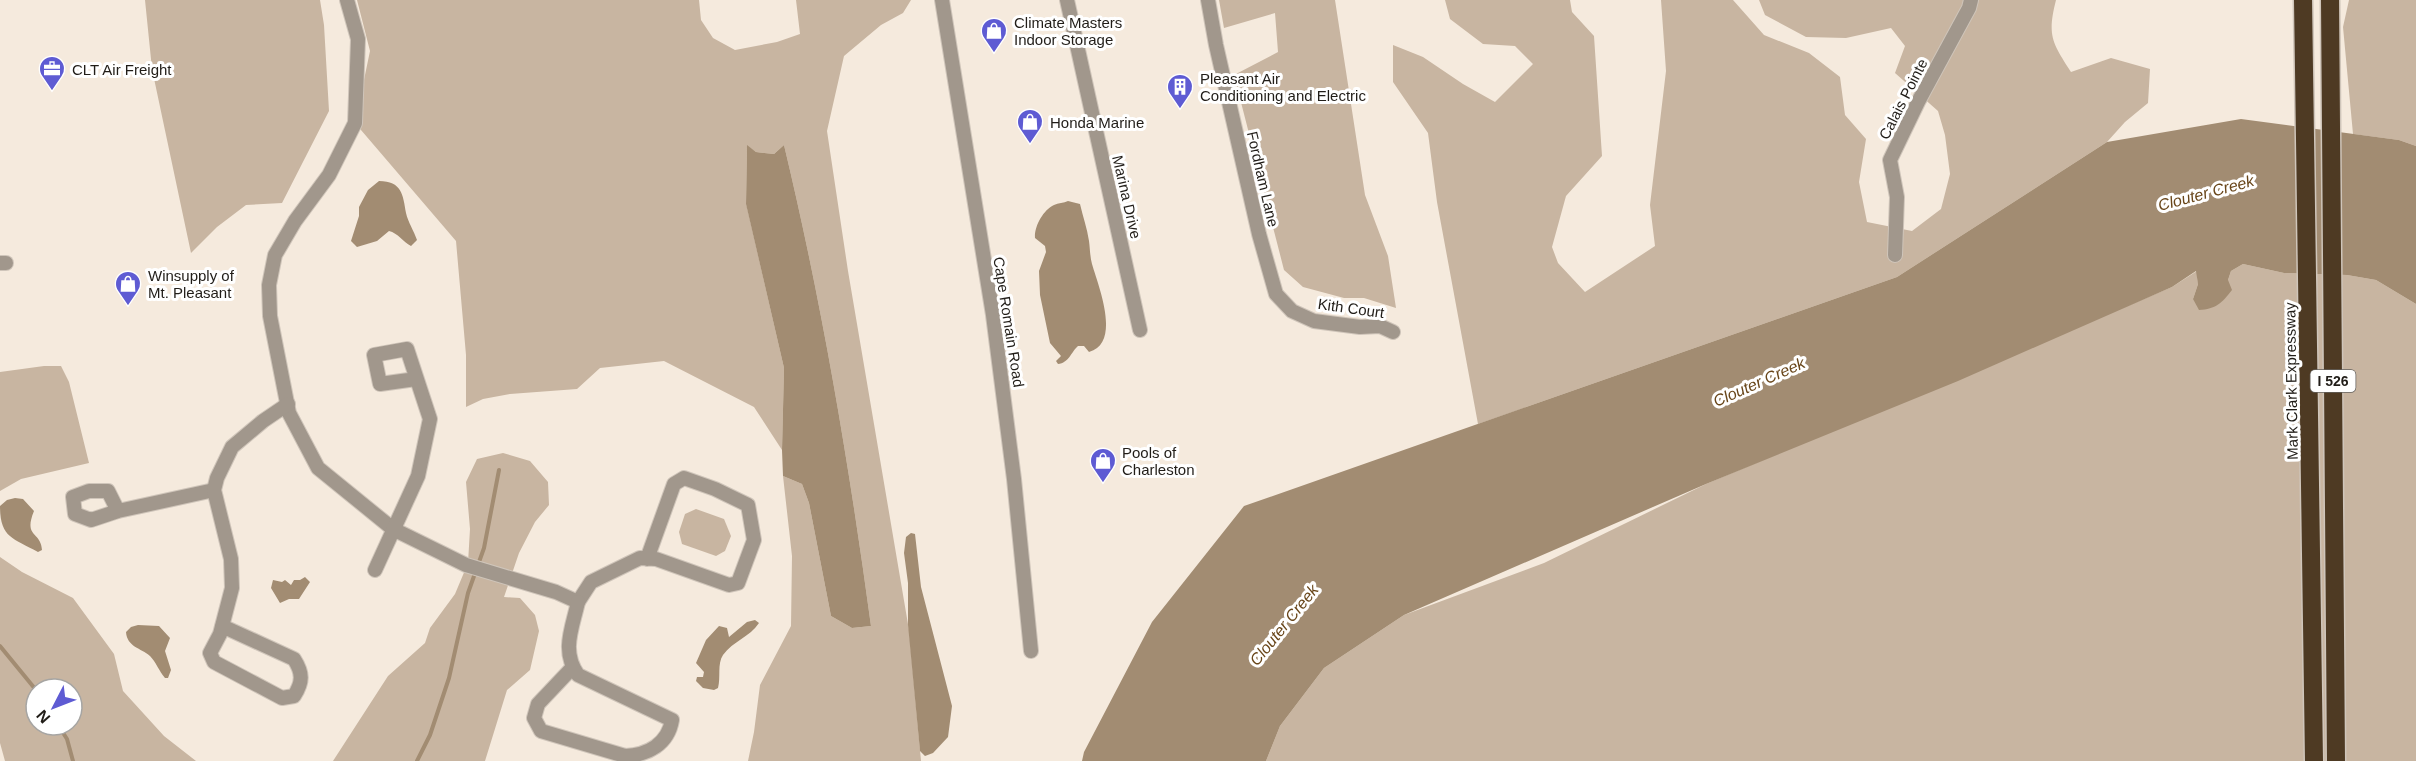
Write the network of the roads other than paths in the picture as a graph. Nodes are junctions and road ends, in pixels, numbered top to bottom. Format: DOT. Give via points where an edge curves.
graph roads {
  1 [pos="347,0"];
  2 [pos="942,0"];
  3 [pos="1067,0"];
  4 [pos="1208,0"];
  5 [pos="1971,0"];
  6 [pos="2303,0"];
  7 [pos="2330,0"];
  8 [pos="1895,255"];
  9 [pos="1276,294"];
  10 [pos="1140,330"];
  11 [pos="1393,332"];
  12 [pos="416,379"];
  13 [pos="288,404"];
  14 [pos="214,490"];
  15 [pos="118,511"];
  16 [pos="393,530"];
  17 [pos="647,559"];
  18 [pos="375,570"];
  19 [pos="578,602"];
  20 [pos="222,626"];
  21 [pos="1031,651"];
  22 [pos="573,667"];
  23 [pos="2314,761"];
  24 [pos="2336,761"];
  1 -- 13 [label="street" via="358,39 355,123 329,175 275,255 269,285 270,316"];
  2 -- 21 [label="street, Cape Romain Road" via="993,315"];
  3 -- 10 [label="street, Marina Drive"];
  4 -- 9 [label="street, Fordham Lane" via="1259,234"];
  5 -- 8 [label="street, Calais Pointe" via="1890,160 1898,197"];
  6 -- 23 [label="highway, Mark Clark Expressway / I 526"];
  7 -- 24 [label="highway, I 526"];
  9 -- 11 [label="street, Kith Court" via="1292,311 1314,321 1380,326"];
  12 -- 16 [label="street" via="430,419 418,476"];
  13 -- 14 [label="street" via="232,447"];
  13 -- 16 [label="street" via="318,468"];
  14 -- 15 [label="street"];
  14 -- 20 [label="street" via="231,559 232,588"];
  16 -- 18 [label="street"];
  16 -- 19 [label="street" via="466,566"];
  17 -- 17 [label="street" via="729,585 738,583 754,540 748,505 684,478 674,484"];
  17 -- 19 [label="street" via="640,558 591,582"];
  19 -- 22 [label="street" via="568,646"];
  20 -- 20 [label="street" via="210,653 214,662 282,698 294,696 300,686 301,670 294,659"];
  22 -- 22 [label="street" via="578,675 672,720 663,740 653,750 625,756 541,731 534,718 538,704"];
}
